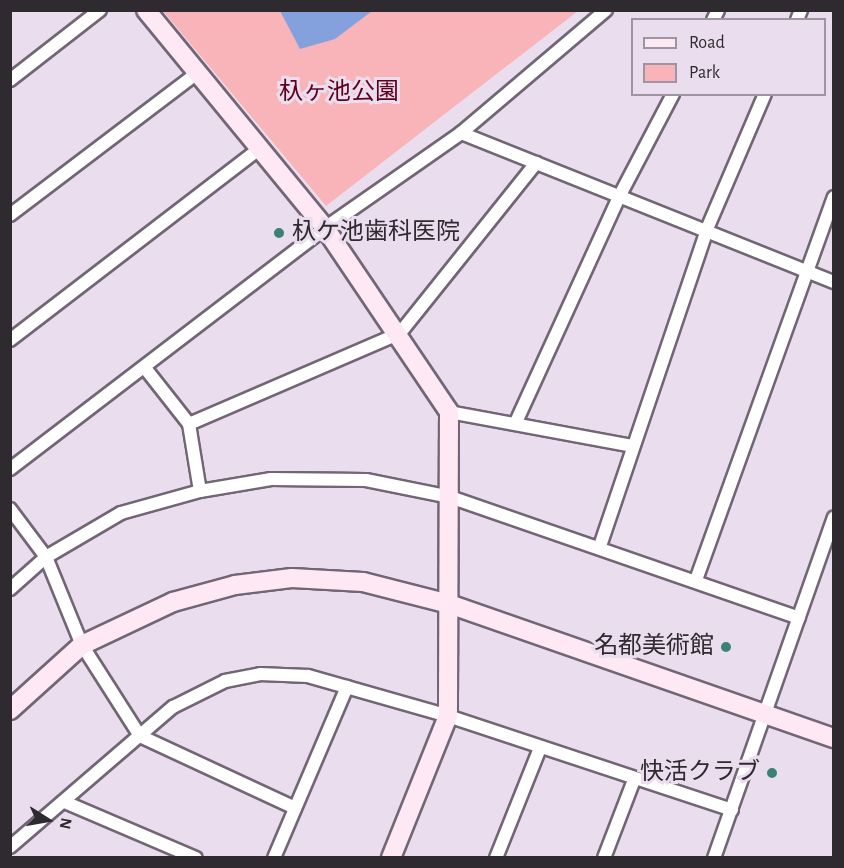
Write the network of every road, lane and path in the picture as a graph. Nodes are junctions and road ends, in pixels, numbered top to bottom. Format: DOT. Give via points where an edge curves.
graph roads {
  1 [pos="100,10"];
  2 [pos="146,10"];
  3 [pos="606,10"];
  4 [pos="197,73"];
  5 [pos="10,80"];
  6 [pos="672,96"];
  7 [pos="764,96"];
  8 [pos="461,133"];
  9 [pos="260,148"];
  10 [pos="536,164"];
  11 [pos="620,195"];
  12 [pos="834,196"];
  13 [pos="10,215"];
  14 [pos="325,228"];
  15 [pos="707,229"];
  16 [pos="804,270"];
  17 [pos="834,282"];
  18 [pos="400,333"];
  19 [pos="10,340"];
  20 [pos="145,368"];
  21 [pos="449,412"];
  22 [pos="516,422"];
  23 [pos="189,424"];
  24 [pos="633,446"];
  25 [pos="10,469"];
  26 [pos="200,491"];
  27 [pos="450,497"];
  28 [pos="10,509"];
  29 [pos="834,518"];
  30 [pos="600,546"];
  31 [pos="46,557"];
  32 [pos="696,580"];
  33 [pos="10,589"];
  34 [pos="449,604"];
  35 [pos="799,618"];
  36 [pos="82,645"];
  37 [pos="347,687"];
  38 [pos="10,710"];
  39 [pos="768,715"];
  40 [pos="448,716"];
  41 [pos="140,736"];
  42 [pos="834,738"];
  43 [pos="540,748"];
  44 [pos="634,780"];
  45 [pos="67,803"];
  46 [pos="295,808"];
  47 [pos="732,810"];
  48 [pos="10,847"];
  49 [pos="196,858"];
  50 [pos="274,858"];
  51 [pos="390,858"];
  52 [pos="496,858"];
  53 [pos="604,858"];
  54 [pos="714,858"];
  1 -- 5 [label="street"];
  2 -- 4 [label="street"];
  3 -- 8 [label="street"];
  4 -- 9 [label="street"];
  4 -- 13 [label="street"];
  6 -- 11 [label="street"];
  7 -- 15 [label="street"];
  8 -- 10 [label="street"];
  8 -- 14 [label="street"];
  9 -- 14 [label="street"];
  9 -- 19 [label="street"];
  10 -- 11 [label="street"];
  10 -- 18 [label="street"];
  11 -- 15 [label="street"];
  11 -- 22 [label="street"];
  12 -- 16 [label="street"];
  14 -- 18 [label="street"];
  14 -- 20 [label="street"];
  15 -- 16 [label="street"];
  15 -- 24 [label="street"];
  16 -- 17 [label="street"];
  16 -- 32 [label="street"];
  18 -- 21 [label="street"];
  18 -- 23 [label="street"];
  20 -- 23 [label="street"];
  20 -- 25 [label="street"];
  21 -- 22 [label="street"];
  21 -- 27 [label="street"];
  22 -- 24 [label="street"];
  23 -- 26 [label="street"];
  24 -- 30 [label="street"];
  26 -- 27 [label="street" via="271,479 366,480"];
  26 -- 31 [label="street" via="121,513"];
  27 -- 30 [label="street"];
  27 -- 34 [label="street"];
  28 -- 31 [label="street"];
  29 -- 35 [label="street"];
  30 -- 32 [label="street"];
  31 -- 33 [label="street"];
  31 -- 36 [label="street"];
  32 -- 35 [label="street"];
  34 -- 36 [label="street" via="363,582 292,578 235,585 172,602"];
  34 -- 39 [label="street"];
  34 -- 40 [label="street"];
  35 -- 39 [label="street"];
  36 -- 38 [label="street"];
  36 -- 41 [label="street"];
  37 -- 40 [label="street"];
  37 -- 41 [label="street" via="308,676 260,674 225,681 173,707"];
  37 -- 46 [label="street"];
  39 -- 42 [label="street"];
  39 -- 47 [label="street"];
  40 -- 43 [label="street"];
  40 -- 51 [label="street"];
  41 -- 45 [label="street"];
  41 -- 46 [label="street"];
  43 -- 44 [label="street"];
  43 -- 52 [label="street"];
  44 -- 47 [label="street"];
  44 -- 53 [label="street"];
  45 -- 48 [label="street"];
  45 -- 49 [label="street"];
  46 -- 50 [label="street"];
  47 -- 54 [label="street"];
}
